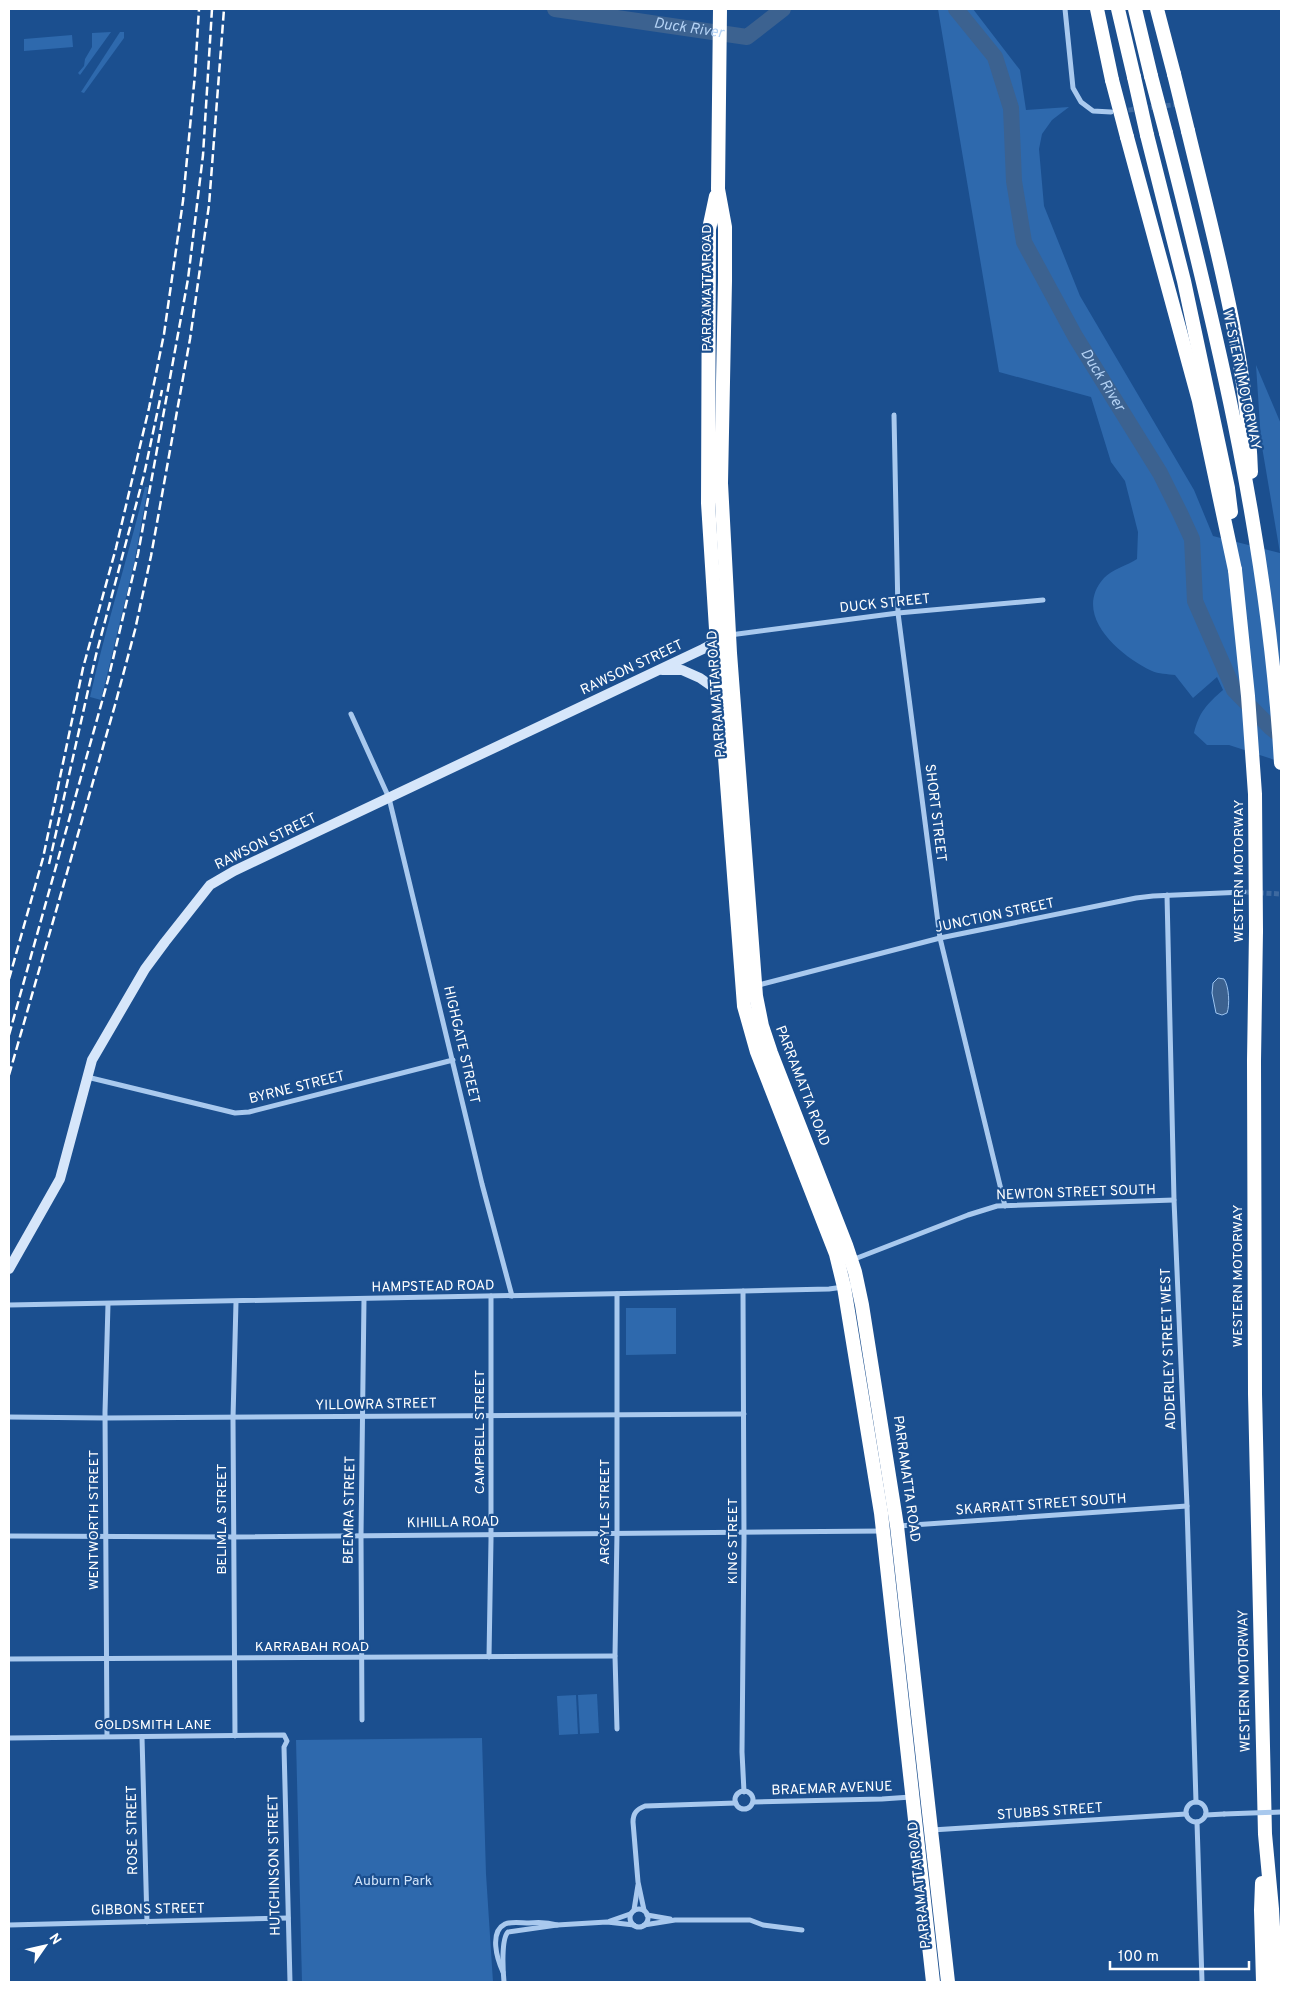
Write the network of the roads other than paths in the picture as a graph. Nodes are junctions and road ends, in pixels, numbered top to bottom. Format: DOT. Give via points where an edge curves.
graph roads {
  1 [pos="1065,9"];
  2 [pos="1097,9"];
  3 [pos="1118,9"];
  4 [pos="1135,9"];
  5 [pos="1157,9"];
  6 [pos="720,12"];
  7 [pos="1111,112"];
  8 [pos="894,415"];
  9 [pos="1222,486"];
  10 [pos="1252,508"];
  11 [pos="1043,600"];
  12 [pos="898,613"];
  13 [pos="723,638"];
  14 [pos="659,670"];
  15 [pos="720,692"];
  16 [pos="351,714"];
  17 [pos="1281,763"];
  18 [pos="389,798"];
  19 [pos="1244,892"];
  20 [pos="1167,895"];
  21 [pos="940,938"];
  22 [pos="755,986"];
  23 [pos="454,1060"];
  24 [pos="86,1077"];
  25 [pos="1174,1200"];
  26 [pos="1005,1206"];
  27 [pos="846,1262"];
  28 [pos="9,1269"];
  29 [pos="851,1286"];
  30 [pos="743,1291"];
  31 [pos="617,1294"];
  32 [pos="491,1296"];
  33 [pos="512,1296"];
  34 [pos="364,1299"];
  35 [pos="236,1302"];
  36 [pos="108,1304"];
  37 [pos="9,1305"];
  38 [pos="744,1414"];
  39 [pos="490,1415"];
  40 [pos="616,1415"];
  41 [pos="362,1416"];
  42 [pos="9,1417"];
  43 [pos="105,1418"];
  44 [pos="233,1418"];
  45 [pos="1187,1506"];
  46 [pos="897,1526"];
  47 [pos="883,1531"];
  48 [pos="617,1533"];
  49 [pos="744,1533"];
  50 [pos="491,1534"];
  51 [pos="9,1536"];
  52 [pos="234,1536"];
  53 [pos="361,1536"];
  54 [pos="106,1537"];
  55 [pos="615,1656"];
  56 [pos="361,1657"];
  57 [pos="488,1657"];
  58 [pos="234,1658"];
  59 [pos="9,1659"];
  60 [pos="106,1659"];
  61 [pos="362,1720"];
  62 [pos="617,1729"];
  63 [pos="107,1736"];
  64 [pos="234,1736"];
  65 [pos="142,1737"];
  66 [pos="9,1738"];
  67 [pos="284,1747"];
  68 [pos="744,1792"];
  69 [pos="912,1797"];
  70 [pos="752,1802"];
  71 [pos="1196,1802"];
  72 [pos="736,1803"];
  73 [pos="1281,1812"];
  74 [pos="1186,1814"];
  75 [pos="1206,1815"];
  76 [pos="1197,1822"];
  77 [pos="931,1830"];
  78 [pos="916,1832"];
  79 [pos="1265,1834"];
  80 [pos="638,1882"];
  81 [pos="632,1912"];
  82 [pos="646,1912"];
  83 [pos="288,1918"];
  84 [pos="675,1920"];
  85 [pos="147,1922"];
  86 [pos="607,1922"];
  87 [pos="644,1924"];
  88 [pos="9,1925"];
  89 [pos="557,1925"];
  90 [pos="634,1925"];
  91 [pos="802,1930"];
  92 [pos="503,1972"];
  93 [pos="290,1982"];
  94 [pos="504,1982"];
  95 [pos="933,1982"];
  96 [pos="948,1982"];
  97 [pos="1202,1982"];
  98 [pos="1263,1982"];
  99 [pos="1276,1982"];
  1 -- 7 [label="street" via="1074,88 1081,102 1093,112"];
  2 -- 9 [label="highway, WESTERN MOTORWAY, bridge" via="1112,80"];
  3 -- 9 [label="highway, WESTERN MOTORWAY, bridge" via="1184,281"];
  4 -- 10 [label="highway, WESTERN MOTORWAY, bridge" via="1205,287"];
  5 -- 10 [label="highway, bridge" via="1237,342 1250,439"];
  6 -- 13 [label="highway, PARRAMATTA ROAD" via="718,189 725,227 721,483"];
  8 -- 12 [label="street, SHORT STREET"];
  9 -- 79 [label="highway, WESTERN MOTORWAY, bridge" via="1235,570 1255,794 1255,1394"];
  10 -- 17 [label="highway, WESTERN MOTORWAY" via="1277,694"];
  11 -- 12 [label="street, DUCK STREET"];
  12 -- 13 [label="street, DUCK STREET"];
  12 -- 21 [label="street, SHORT STREET"];
  13 -- 14 [label="main road, RAWSON STREET"];
  13 -- 15 [label="highway, PARRAMATTA ROAD"];
  13 -- 22 [label="highway, PARRAMATTA ROAD"];
  14 -- 15 [label="main road" via="682,670"];
  14 -- 18 [label="main road, RAWSON STREET"];
  15 -- 27 [label="highway, PARRAMATTA ROAD" via="746,1014 757,1052"];
  16 -- 18 [label="street, HIGHGATE STREET"];
  18 -- 23 [label="street, HIGHGATE STREET"];
  18 -- 24 [label="main road, RAWSON STREET" via="210,885 145,969 92,1060"];
  19 -- 20 [label="street, JUNCTION STREET"];
  20 -- 21 [label="street, JUNCTION STREET" via="1136,898"];
  20 -- 25 [label="street, ADDERLEY STREET WEST"];
  21 -- 22 [label="street, JUNCTION STREET"];
  21 -- 26 [label="street, SHORT STREET"];
  22 -- 27 [label="highway, PARRAMATTA ROAD" via="771,1053"];
  23 -- 24 [label="street, BYRNE STREET" via="249,1112 234,1112"];
  23 -- 33 [label="street, HIGHGATE STREET"];
  24 -- 28 [label="main road, RAWSON STREET" via="60,1179"];
  25 -- 26 [label="street, NEWTON STREET SOUTH"];
  25 -- 45 [label="street, ADDERLEY STREET WEST"];
  26 -- 27 [label="street, NEWTON STREET SOUTH" via="988,1208"];
  27 -- 29 [label="highway, PARRAMATTA ROAD"];
  29 -- 30 [label="street, HAMPSTEAD ROAD"];
  29 -- 46 [label="highway, PARRAMATTA ROAD"];
  29 -- 47 [label="highway, PARRAMATTA ROAD"];
  30 -- 31 [label="street, HAMPSTEAD ROAD"];
  30 -- 38 [label="street, KING STREET"];
  31 -- 33 [label="street, HAMPSTEAD ROAD"];
  31 -- 40 [label="street, ARGYLE STREET"];
  32 -- 33 [label="street, HAMPSTEAD ROAD"];
  32 -- 34 [label="street, HAMPSTEAD ROAD"];
  32 -- 39 [label="street, CAMPBELL STREET"];
  34 -- 35 [label="street, HAMPSTEAD ROAD"];
  34 -- 41 [label="street, BEEMRA STREET"];
  35 -- 36 [label="street, HAMPSTEAD ROAD"];
  35 -- 44 [label="street, BELIMLA STREET"];
  36 -- 37 [label="street, HAMPSTEAD ROAD"];
  36 -- 43 [label="street, WENTWORTH STREET"];
  38 -- 40 [label="street, YILLOWRA STREET"];
  38 -- 49 [label="street, KING STREET"];
  39 -- 40 [label="street, YILLOWRA STREET"];
  39 -- 41 [label="street, YILLOWRA STREET"];
  39 -- 50 [label="street, CAMPBELL STREET"];
  40 -- 48 [label="street, ARGYLE STREET"];
  41 -- 44 [label="street, YILLOWRA STREET"];
  41 -- 53 [label="street, BEEMRA STREET"];
  42 -- 43 [label="street, YILLOWRA STREET"];
  43 -- 44 [label="street, YILLOWRA STREET"];
  43 -- 54 [label="street, WENTWORTH STREET"];
  44 -- 52 [label="street, BELIMLA STREET"];
  45 -- 46 [label="street, SKARRATT STREET SOUTH"];
  45 -- 71 [label="street, ADDERLEY STREET WEST"];
  46 -- 47 [label="street, KIHILLA ROAD"];
  46 -- 77 [label="highway, PARRAMATTA ROAD"];
  47 -- 49 [label="street, KIHILLA ROAD"];
  47 -- 69 [label="highway, PARRAMATTA ROAD"];
  48 -- 49 [label="street, KIHILLA ROAD"];
  48 -- 50 [label="street, KIHILLA ROAD"];
  48 -- 55 [label="street, ARGYLE STREET"];
  49 -- 68 [label="street, KING STREET"];
  50 -- 53 [label="street, KIHILLA ROAD"];
  50 -- 57 [label="street, CAMPBELL STREET"];
  51 -- 54 [label="street, KIHILLA ROAD"];
  52 -- 53 [label="street, KIHILLA ROAD"];
  52 -- 54 [label="street, KIHILLA ROAD"];
  52 -- 58 [label="street, BELIMLA STREET"];
  53 -- 56 [label="street, BEEMRA STREET"];
  54 -- 60 [label="street, WENTWORTH STREET"];
  55 -- 57 [label="street, KARRABAH ROAD"];
  55 -- 62 [label="street, ARGYLE STREET"];
  56 -- 57 [label="street, KARRABAH ROAD"];
  56 -- 58 [label="street, KARRABAH ROAD"];
  56 -- 61 [label="street, BEEMRA STREET"];
  58 -- 60 [label="street, KARRABAH ROAD"];
  58 -- 64 [label="street, BELIMLA STREET"];
  59 -- 60 [label="street, KARRABAH ROAD"];
  60 -- 63 [label="street, WENTWORTH STREET"];
  63 -- 65 [label="street, GOLDSMITH LANE"];
  63 -- 66 [label="street, GOLDSMITH LANE"];
  64 -- 65 [label="street, GOLDSMITH LANE"];
  64 -- 67 [label="street, GOLDSMITH LANE" via="284,1735 287,1741"];
  65 -- 85 [label="street, ROSE STREET"];
  67 -- 83 [label="street, HUTCHINSON STREET"];
  68 -- 70 [label="street" via="751,1795"];
  68 -- 72 [label="street" via="737,1795"];
  69 -- 70 [label="street, BRAEMAR AVENUE"];
  69 -- 78 [label="highway, PARRAMATTA ROAD"];
  70 -- 72 [label="street" via="746,1808"];
  71 -- 74 [label="street" via="1188,1806"];
  71 -- 75 [label="street" via="1204,1806"];
  72 -- 80 [label="street" via="645,1806 638,1809 633,1816"];
  73 -- 75 [label="street, bridge"];
  74 -- 76 [label="street" via="1191,1821"];
  74 -- 77 [label="street, STUBBS STREET"];
  75 -- 76 [label="street"];
  76 -- 97 [label="street"];
  77 -- 78 [label="street, STUBBS STREET"];
  77 -- 96 [label="highway, PARRAMATTA ROAD"];
  78 -- 95 [label="highway, PARRAMATTA ROAD"];
  79 -- 98 [label="highway" via="1261,1910"];
  79 -- 99 [label="highway, WESTERN MOTORWAY"];
  80 -- 81 [label="street"];
  80 -- 82 [label="street"];
  81 -- 82 [label="street" via="639,1909"];
  81 -- 86 [label="street"];
  81 -- 90 [label="street" via="630,1920"];
  82 -- 84 [label="street"];
  82 -- 87 [label="street" via="648,1920"];
  83 -- 85 [label="street, GIBBONS STREET"];
  83 -- 93 [label="street, HUTCHINSON STREET"];
  84 -- 87 [label="street"];
  84 -- 91 [label="street" via="750,1920"];
  85 -- 88 [label="street, GIBBONS STREET"];
  86 -- 89 [label="street"];
  86 -- 90 [label="street"];
  87 -- 90 [label="street"];
  89 -- 92 [label="street" via="512,1930 506,1934"];
  89 -- 92 [label="street" via="549,1922 511,1923 499,1930 496,1938 498,1961"];
  92 -- 94 [label="street"];
}
